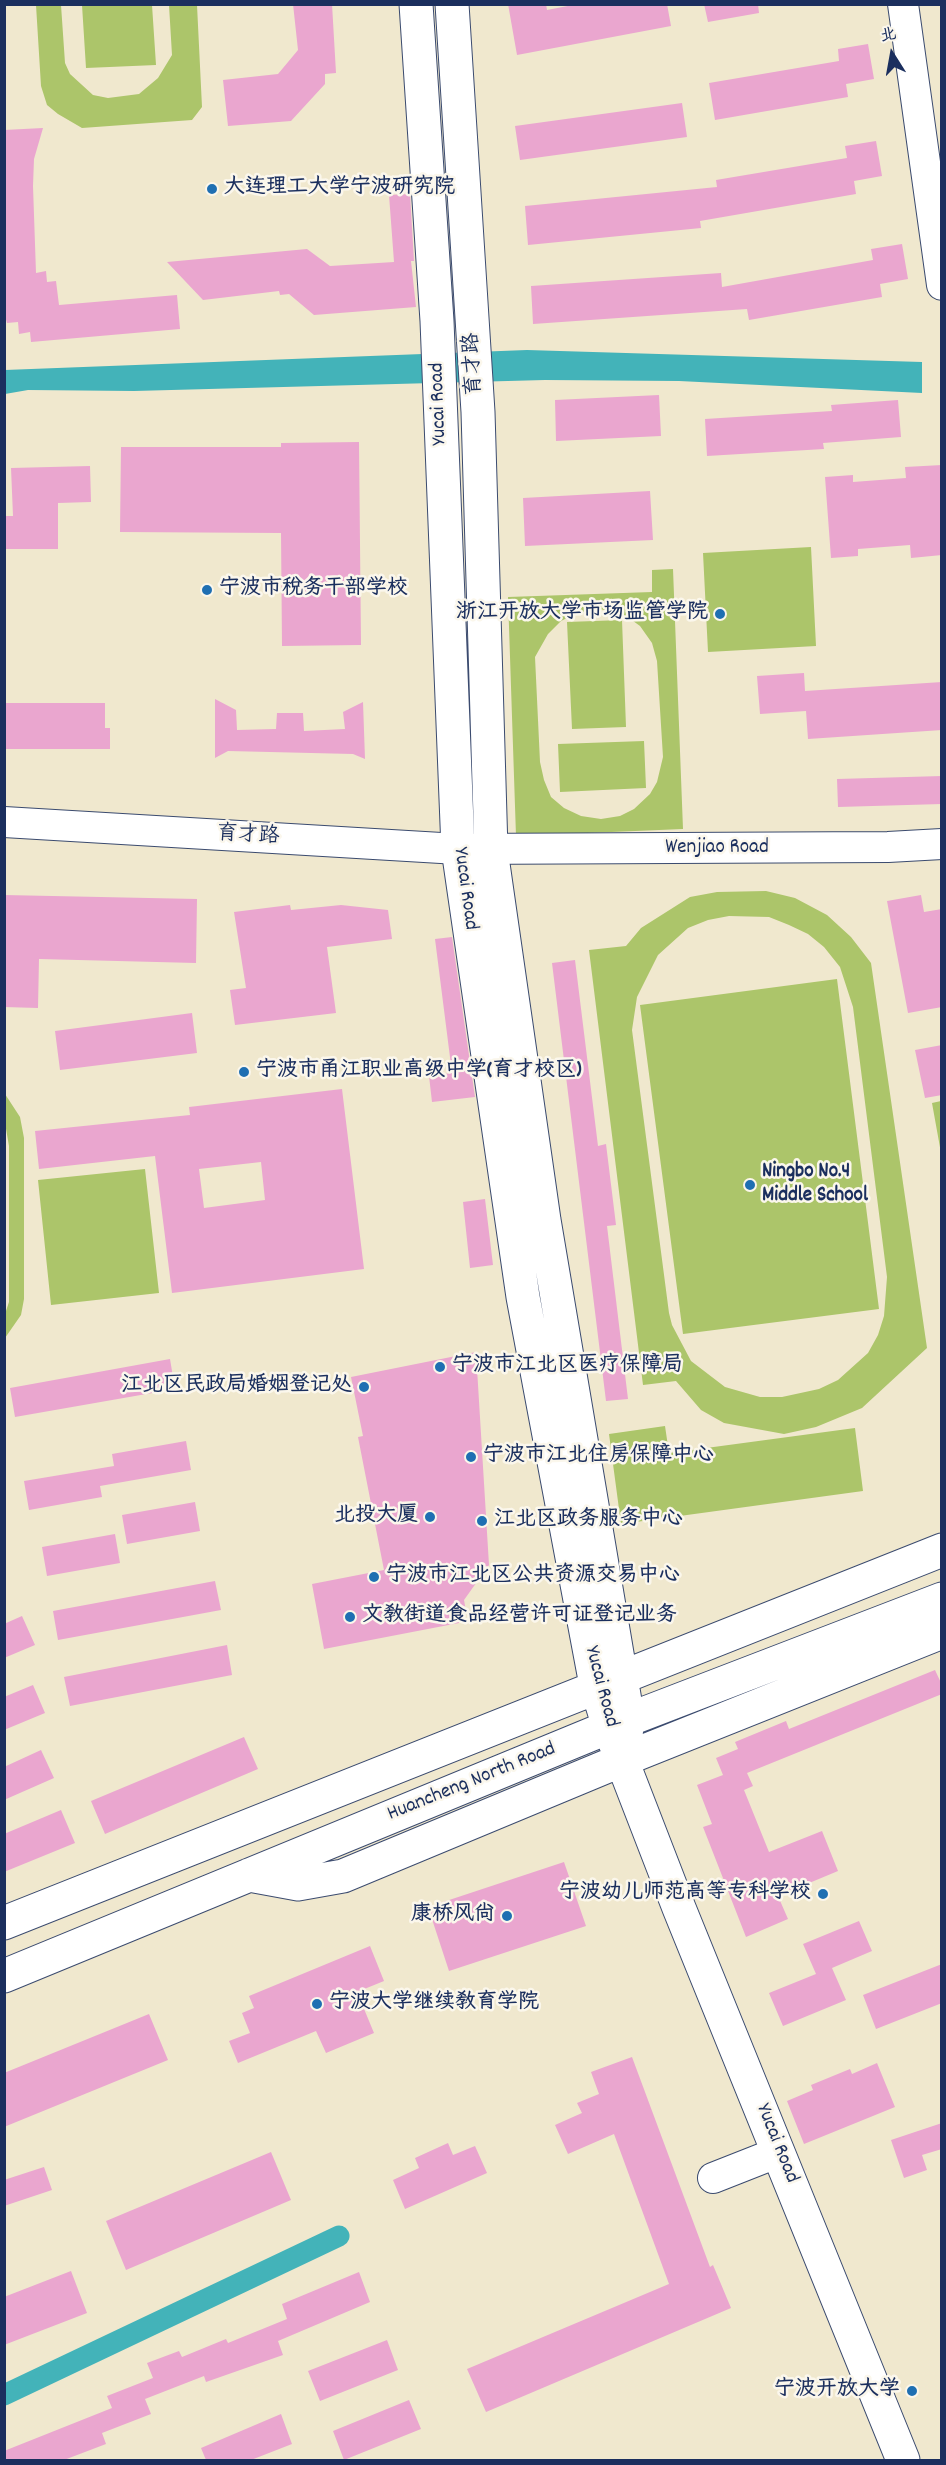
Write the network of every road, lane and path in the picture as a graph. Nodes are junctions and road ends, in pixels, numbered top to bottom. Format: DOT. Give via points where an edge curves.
graph roads {
  1 [pos="416,4"];
  2 [pos="452,4"];
  3 [pos="903,4"];
  4 [pos="942,285"];
  5 [pos="477,412"];
  6 [pos="4,822"];
  7 [pos="942,844"];
  8 [pos="458,849"];
  9 [pos="491,850"];
  10 [pos="942,1527"];
  11 [pos="942,1550"];
  12 [pos="942,1599"];
  13 [pos="942,1632"];
  14 [pos="612,1672"];
  15 [pos="619,1723"];
  16 [pos="622,1760"];
  17 [pos="249,1875"];
  18 [pos="4,1923"];
  19 [pos="4,1976"];
  20 [pos="779,2152"];
  21 [pos="713,2178"];
  22 [pos="903,2460"];
  1 -- 8 [label="main road, Yucai Road" via="437,321"];
  2 -- 5 [label="main road, 育才路"];
  3 -- 4 [label="street"];
  5 -- 9 [label="main road, Yucai Road"];
  6 -- 8 [label="street, 育才路"];
  7 -- 9 [label="street, Wenjiao Road" via="888,848"];
  8 -- 9 [label="street, 育才路"];
  8 -- 14 [label="main road, Yucai Road" via="524,1297"];
  9 -- 14 [label="main road, Yucai Road"];
  10 -- 14 [label="main road"];
  11 -- 14 [label="main road, Huancheng North Road"];
  12 -- 15 [label="main road, Huancheng North Road"];
  13 -- 16 [label="main road"];
  14 -- 15 [label="main road, Yucai Road"];
  14 -- 18 [label="main road, Huancheng North Road"];
  15 -- 16 [label="main road, Yucai Road"];
  15 -- 17 [label="main road, Huancheng North Road"];
  16 -- 17 [label="main road" via="343,1876 298,1884"];
  16 -- 20 [label="main road, Yucai Road"];
  17 -- 19 [label="main road, Huancheng North Road"];
  20 -- 21 [label="street"];
  20 -- 22 [label="main road, Yucai Road"];
}
